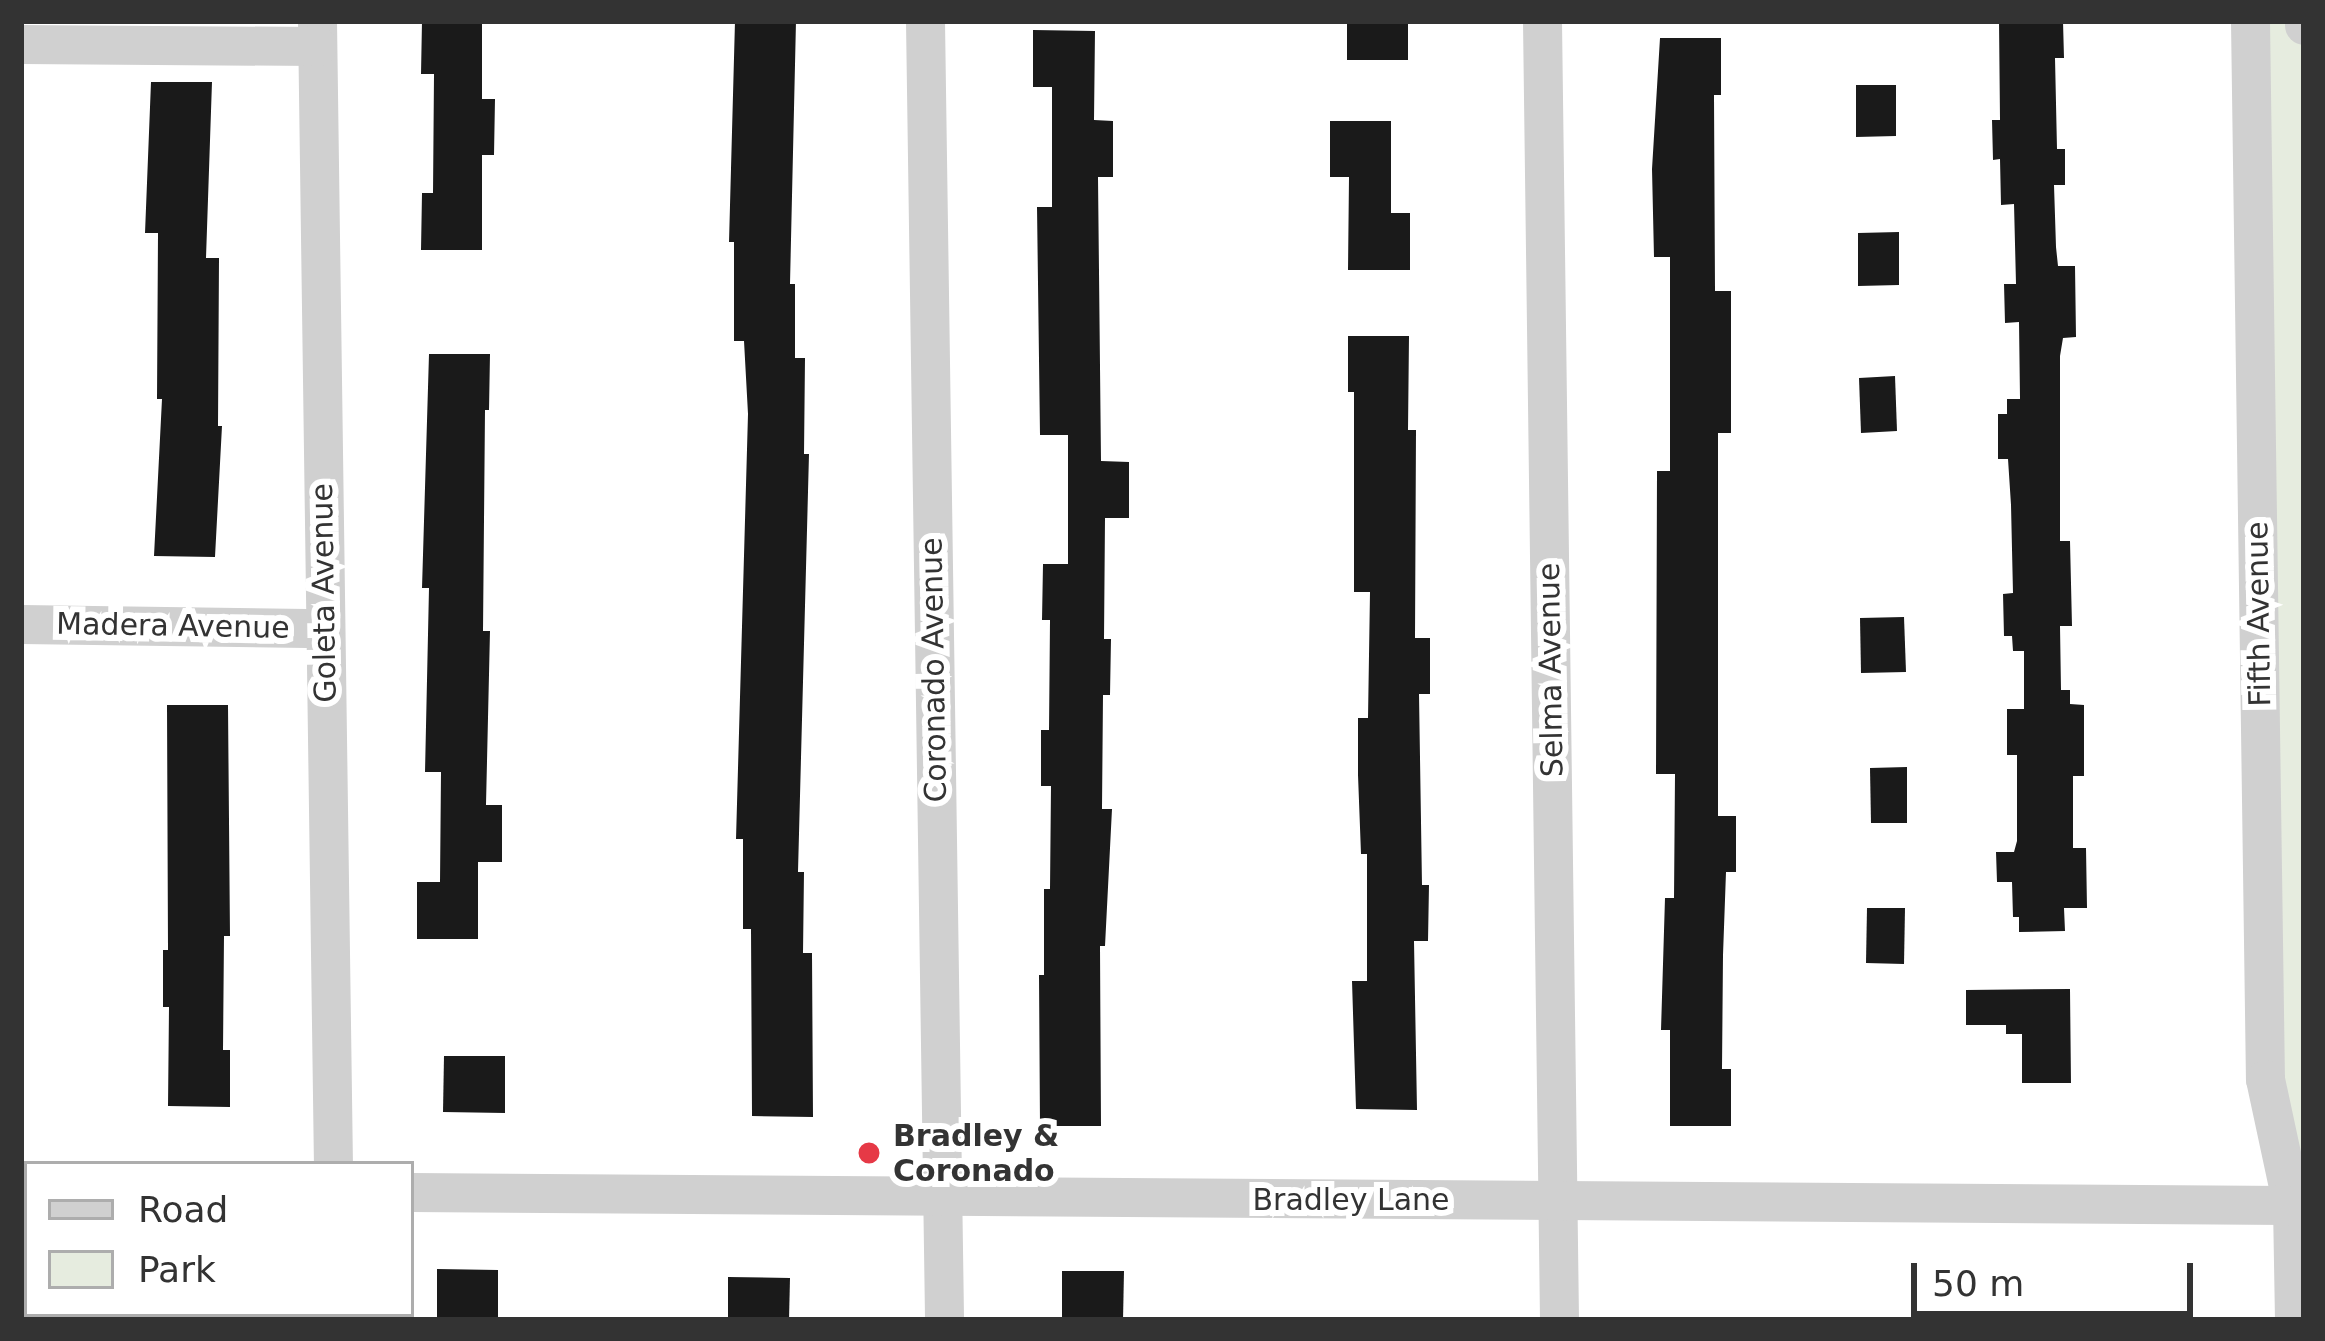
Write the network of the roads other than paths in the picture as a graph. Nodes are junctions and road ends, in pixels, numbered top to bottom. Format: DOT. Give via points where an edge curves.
graph roads {
  1 [pos="925,21"];
  2 [pos="1542,21"];
  3 [pos="2250,21"];
  4 [pos="317,34"];
  5 [pos="21,44"];
  6 [pos="21,624"];
  7 [pos="324,628"];
  8 [pos="2304,1146"];
  9 [pos="333,1161"];
  10 [pos="414,1192"];
  11 [pos="942,1197"];
  12 [pos="1558,1201"];
  13 [pos="2292,1205"];
  14 [pos="944,1320"];
  15 [pos="1559,1320"];
  16 [pos="2294,1320"];
  1 -- 11 [label="street, Coronado Avenue"];
  2 -- 12 [label="street, Selma Avenue"];
  3 -- 13 [label="street, Fifth Avenue" via="2265,1079"];
  4 -- 5 [label="street"];
  4 -- 7 [label="street, Goleta Avenue"];
  6 -- 7 [label="street, Madera Avenue"];
  7 -- 9 [label="street, Goleta Avenue"];
  8 -- 13 [label="street, Fifth Avenue"];
  10 -- 11 [label="street, Bradley Lane"];
  11 -- 12 [label="street, Bradley Lane"];
  11 -- 14 [label="street, Coronado Avenue"];
  12 -- 13 [label="street, Bradley Lane"];
  12 -- 15 [label="street, Selma Avenue"];
  13 -- 16 [label="street, Fifth Avenue"];
}
